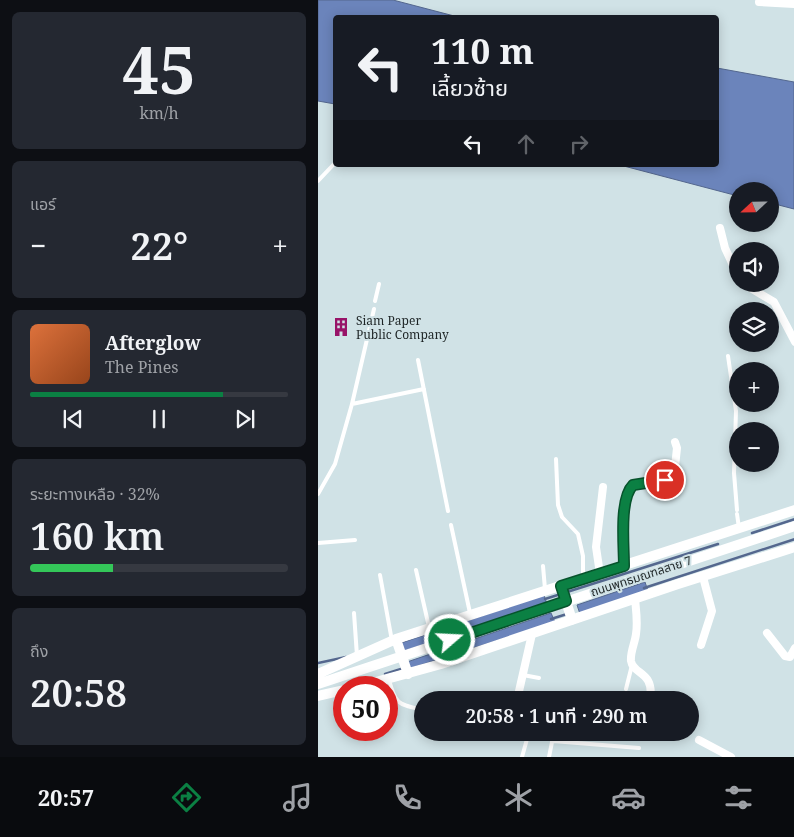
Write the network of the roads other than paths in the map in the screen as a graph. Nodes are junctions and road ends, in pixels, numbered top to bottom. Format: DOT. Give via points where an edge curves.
graph roads {
  1 [pos="760,2"];
  2 [pos="794,4"];
  3 [pos="333,165"];
  4 [pos="318,181"];
  5 [pos="720,228"];
  6 [pos="729,257"];
  7 [pos="379,284"];
  8 [pos="757,292"];
  9 [pos="376,301"];
  10 [pos="374,309"];
  11 [pos="794,342"];
  12 [pos="728,356"];
  13 [pos="418,360"];
  14 [pos="424,389"];
  15 [pos="352,404"];
  16 [pos="675,442"];
  17 [pos="556,459"];
  18 [pos="603,487"];
  19 [pos="318,494"];
  20 [pos="794,510"];
  21 [pos="448,511"];
  22 [pos="451,525"];
  23 [pos="794,526"];
  24 [pos="735,529"];
  25 [pos="356,540"];
  26 [pos="318,543"];
  27 [pos="735,545"];
  28 [pos="794,547"];
  29 [pos="544,566"];
  30 [pos="624,566"];
  31 [pos="416,570"];
  32 [pos="600,574"];
  33 [pos="380,575"];
  34 [pos="703,576"];
  35 [pos="584,578"];
  36 [pos="561,586"];
  37 [pos="545,591"];
  38 [pos="635,598"];
  39 [pos="566,601"];
  40 [pos="354,613"];
  41 [pos="471,615"];
  42 [pos="572,620"];
  43 [pos="430,629"];
  44 [pos="767,633"];
  45 [pos="532,634"];
  46 [pos="394,640"];
  47 [pos="701,645"];
  48 [pos="794,648"];
  49 [pos="357,656"];
  50 [pos="401,657"];
  51 [pos="632,665"];
  52 [pos="318,674"];
  53 [pos="408,674"];
  54 [pos="523,675"];
  55 [pos="398,677"];
  56 [pos="539,678"];
  57 [pos="318,684"];
  58 [pos="626,689"];
  59 [pos="519,691"];
  60 [pos="651,691"];
  61 [pos="333,693"];
  62 [pos="318,696"];
  63 [pos="398,702"];
  64 [pos="414,708"];
  65 [pos="699,740"];
  66 [pos="526,741"];
  67 [pos="553,741"];
  68 [pos="639,748"];
  69 [pos="522,757"];
  70 [pos="550,757"];
  71 [pos="731,757"];
  1 -- 2 [label="street"];
  3 -- 4 [label="lane"];
  5 -- 6 [label="street"];
  7 -- 9 [label="lane"];
  8 -- 11 [label="street" via="774,302"];
  10 -- 15 [label="lane"];
  12 -- 24 [label="lane" via="736,411"];
  13 -- 14 [label="lane"];
  14 -- 15 [label="lane"];
  14 -- 21 [label="lane"];
  15 -- 19 [label="lane" via="335,464"];
  16 -- 30 [label="street" via="674,476 633,485 628,491 624,510"];
  17 -- 35 [label="lane" via="560,512 578,534"];
  18 -- 32 [label="street" via="596,547"];
  20 -- 24 [label="main road"];
  22 -- 41 [label="lane"];
  23 -- 27 [label="main road, ถนนพุทธมณฑลสาย 7"];
  24 -- 27 [label="main road"];
  24 -- 30 [label="main road"];
  25 -- 26 [label="lane"];
  27 -- 39 [label="main road, ถนนพุทธมณฑลสาย 7"];
  28 -- 34 [label="main road"];
  29 -- 37 [label="lane"];
  30 -- 32 [label="main road"];
  31 -- 43 [label="lane"];
  32 -- 35 [label="main road"];
  33 -- 46 [label="lane"];
  34 -- 38 [label="main road"];
  34 -- 47 [label="street" via="712,611"];
  35 -- 36 [label="main road"];
  36 -- 37 [label="main road"];
  36 -- 39 [label="main road"];
  37 -- 41 [label="main road"];
  38 -- 42 [label="main road"];
  38 -- 51 [label="street" via="636,634"];
  39 -- 42 [label="main road"];
  39 -- 50 [label="main road, ถนนพุทธมณฑลสาย 7"];
  40 -- 49 [label="lane"];
  41 -- 43 [label="main road"];
  42 -- 45 [label="main road"];
  43 -- 46 [label="main road"];
  44 -- 48 [label="street" via="784,656 790,657"];
  45 -- 53 [label="main road"];
  45 -- 54 [label="street"];
  46 -- 49 [label="main road"];
  46 -- 50 [label="main road"];
  49 -- 52 [label="main road"];
  50 -- 53 [label="main road"];
  50 -- 57 [label="main road, ถนนพุทธมณฑลสาย 7"];
  51 -- 58 [label="lane"];
  51 -- 60 [label="street" via="648,679"];
  53 -- 55 [label="main road"];
  54 -- 56 [label="lane"];
  54 -- 59 [label="street"];
  61 -- 62 [label="main road"];
  63 -- 64 [label="lane"];
  65 -- 71 [label="street"];
  66 -- 69 [label="lane"];
  67 -- 68 [label="lane"];
  67 -- 70 [label="lane"];
}
